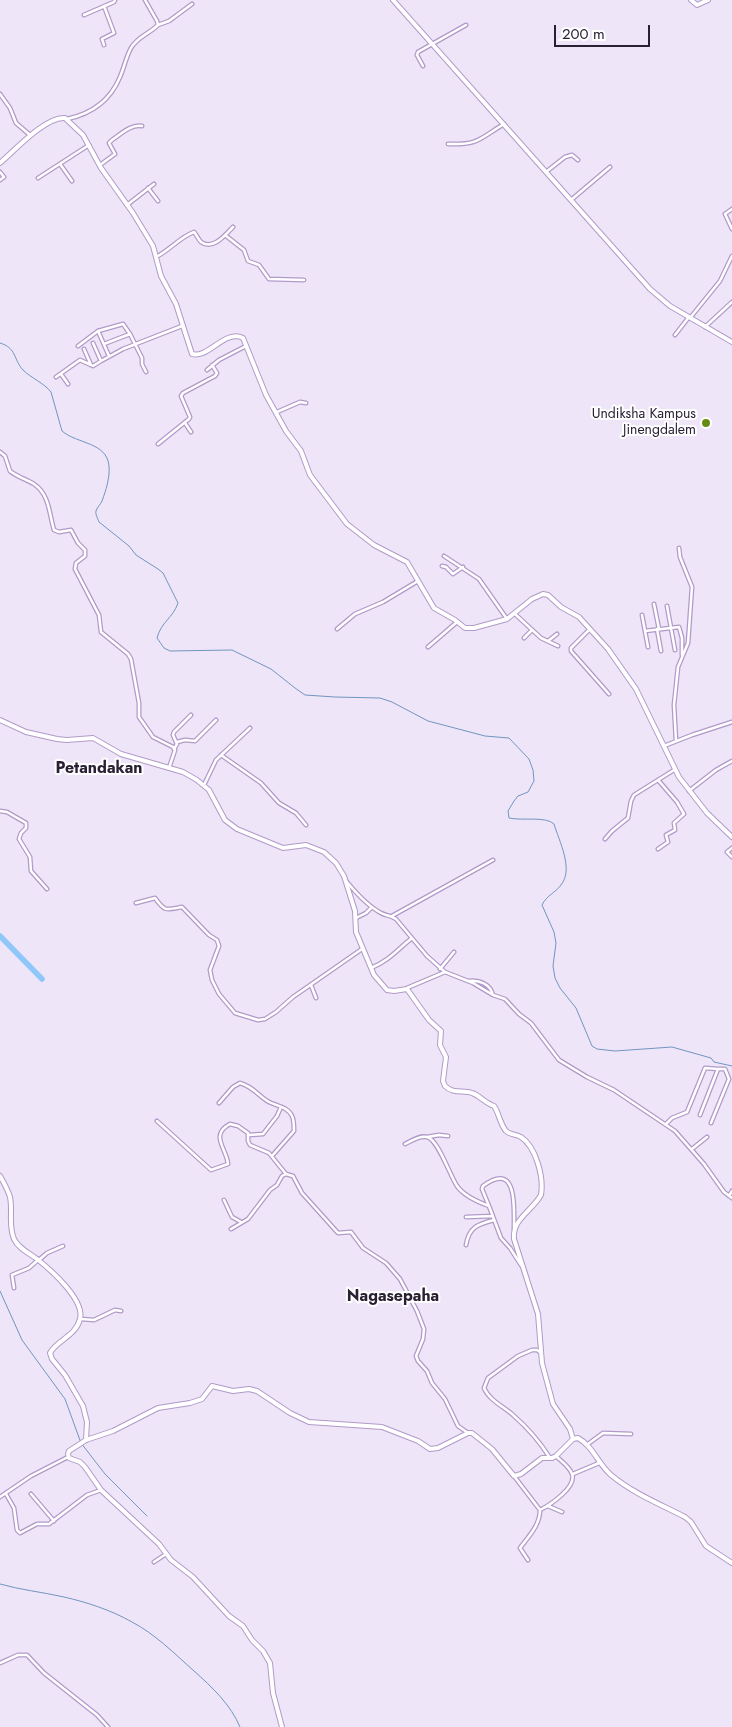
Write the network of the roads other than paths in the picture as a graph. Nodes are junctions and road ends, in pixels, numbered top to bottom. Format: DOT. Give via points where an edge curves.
graph roads {
  1 [pos="115,0"];
  2 [pos="145,0"];
  3 [pos="393,0"];
  4 [pos="691,0"];
  5 [pos="708,0"];
  6 [pos="192,4"];
  7 [pos="104,6"];
  8 [pos="84,15"];
  9 [pos="158,25"];
  10 [pos="466,25"];
  11 [pos="432,43"];
  12 [pos="104,45"];
  13 [pos="423,66"];
  14 [pos="0,94"];
  15 [pos="67,120"];
  16 [pos="504,124"];
  17 [pos="142,126"];
  18 [pos="31,136"];
  19 [pos="448,144"];
  20 [pos="89,145"];
  21 [pos="578,160"];
  22 [pos="1,162"];
  23 [pos="60,164"];
  24 [pos="100,165"];
  25 [pos="610,166"];
  26 [pos="0,172"];
  27 [pos="546,172"];
  28 [pos="38,178"];
  29 [pos="0,180"];
  30 [pos="72,181"];
  31 [pos="154,184"];
  32 [pos="148,188"];
  33 [pos="571,200"];
  34 [pos="158,201"];
  35 [pos="127,204"];
  36 [pos="732,209"];
  37 [pos="233,227"];
  38 [pos="732,228"];
  39 [pos="225,234"];
  40 [pos="732,256"];
  41 [pos="156,257"];
  42 [pos="304,280"];
  43 [pos="732,302"];
  44 [pos="690,318"];
  45 [pos="184,326"];
  46 [pos="705,326"];
  47 [pos="98,331"];
  48 [pos="130,334"];
  49 [pos="676,335"];
  50 [pos="732,342"];
  51 [pos="93,343"];
  52 [pos="104,344"];
  53 [pos="134,344"];
  54 [pos="78,346"];
  55 [pos="248,346"];
  56 [pos="84,349"];
  57 [pos="109,356"];
  58 [pos="101,361"];
  59 [pos="91,365"];
  60 [pos="212,365"];
  61 [pos="207,370"];
  62 [pos="146,372"];
  63 [pos="61,374"];
  64 [pos="56,377"];
  65 [pos="68,384"];
  66 [pos="306,403"];
  67 [pos="277,412"];
  68 [pos="185,423"];
  69 [pos="191,432"];
  70 [pos="158,444"];
  71 [pos="0,452"];
  72 [pos="678,548"];
  73 [pos="444,556"];
  74 [pos="442,566"];
  75 [pos="463,567"];
  76 [pos="418,581"];
  77 [pos="654,604"];
  78 [pos="667,606"];
  79 [pos="515,614"];
  80 [pos="642,615"];
  81 [pos="507,619"];
  82 [pos="457,622"];
  83 [pos="670,627"];
  84 [pos="590,628"];
  85 [pos="338,629"];
  86 [pos="658,629"];
  87 [pos="532,630"];
  88 [pos="645,631"];
  89 [pos="556,634"];
  90 [pos="524,638"];
  91 [pos="548,641"];
  92 [pos="558,646"];
  93 [pos="428,647"];
  94 [pos="648,647"];
  95 [pos="675,650"];
  96 [pos="661,652"];
  97 [pos="682,656"];
  98 [pos="609,694"];
  99 [pos="191,715"];
  100 [pos="0,720"];
  101 [pos="216,720"];
  102 [pos="732,722"];
  103 [pos="250,728"];
  104 [pos="676,741"];
  105 [pos="177,742"];
  106 [pos="664,746"];
  107 [pos="174,749"];
  108 [pos="221,755"];
  109 [pos="732,761"];
  110 [pos="169,768"];
  111 [pos="674,770"];
  112 [pos="658,780"];
  113 [pos="204,785"];
  114 [pos="690,791"];
  115 [pos="0,811"];
  116 [pos="306,825"];
  117 [pos="728,826"];
  118 [pos="725,831"];
  119 [pos="732,837"];
  120 [pos="605,839"];
  121 [pos="732,848"];
  122 [pos="658,849"];
  123 [pos="732,857"];
  124 [pos="493,860"];
  125 [pos="346,881"];
  126 [pos="47,889"];
  127 [pos="136,903"];
  128 [pos="372,907"];
  129 [pos="392,916"];
  130 [pos="356,918"];
  131 [pos="412,938"];
  132 [pos="364,949"];
  133 [pos="454,952"];
  134 [pos="371,968"];
  135 [pos="440,969"];
  136 [pos="445,972"];
  137 [pos="311,985"];
  138 [pos="406,988"];
  139 [pos="316,998"];
  140 [pos="718,1068"];
  141 [pos="219,1104"];
  142 [pos="281,1107"];
  143 [pos="700,1115"];
  144 [pos="157,1121"];
  145 [pos="711,1123"];
  146 [pos="666,1124"];
  147 [pos="249,1134"];
  148 [pos="448,1136"];
  149 [pos="427,1137"];
  150 [pos="707,1137"];
  151 [pos="405,1144"];
  152 [pos="692,1149"];
  153 [pos="272,1156"];
  154 [pos="286,1174"];
  155 [pos="0,1176"];
  156 [pos="732,1190"];
  157 [pos="728,1196"];
  158 [pos="732,1198"];
  159 [pos="224,1200"];
  160 [pos="490,1206"];
  161 [pos="493,1216"];
  162 [pos="466,1217"];
  163 [pos="494,1220"];
  164 [pos="242,1222"];
  165 [pos="231,1229"];
  166 [pos="514,1229"];
  167 [pos="466,1245"];
  168 [pos="63,1246"];
  169 [pos="38,1260"];
  170 [pos="523,1268"];
  171 [pos="14,1288"];
  172 [pos="121,1310"];
  173 [pos="80,1319"];
  174 [pos="541,1353"];
  175 [pos="468,1432"];
  176 [pos="631,1434"];
  177 [pos="574,1439"];
  178 [pos="83,1442"];
  179 [pos="588,1444"];
  180 [pos="556,1456"];
  181 [pos="68,1457"];
  182 [pos="550,1458"];
  183 [pos="599,1463"];
  184 [pos="572,1474"];
  185 [pos="514,1476"];
  186 [pos="100,1490"];
  187 [pos="6,1494"];
  188 [pos="30,1494"];
  189 [pos="0,1497"];
  190 [pos="548,1506"];
  191 [pos="540,1510"];
  192 [pos="562,1512"];
  193 [pos="54,1521"];
  194 [pos="166,1554"];
  195 [pos="528,1560"];
  196 [pos="154,1562"];
  197 [pos="732,1563"];
  198 [pos="0,1663"];
  199 [pos="108,1727"];
  200 [pos="282,1727"];
  1 -- 7 [label="street"];
  2 -- 9 [label="street"];
  3 -- 11 [label="street"];
  4 -- 5 [label="street" via="696,5"];
  6 -- 9 [label="street"];
  7 -- 8 [label="street"];
  7 -- 12 [label="street" via="114,33 102,39"];
  9 -- 15 [label="street" via="132,47 116,85 103,102 92,111"];
  10 -- 11 [label="street"];
  11 -- 13 [label="street" via="417,54"];
  11 -- 16 [label="street"];
  14 -- 18 [label="street" via="16,123"];
  15 -- 18 [label="street" via="56,119"];
  15 -- 20 [label="street"];
  16 -- 19 [label="street" via="471,144"];
  16 -- 27 [label="street"];
  17 -- 24 [label="street" via="132,126 112,140 109,143 115,154"];
  18 -- 22 [label="street"];
  20 -- 23 [label="street"];
  20 -- 24 [label="street"];
  21 -- 27 [label="street" via="572,155 567,156"];
  23 -- 28 [label="street"];
  23 -- 30 [label="street"];
  24 -- 35 [label="street"];
  25 -- 33 [label="street"];
  26 -- 29 [label="street" via="4,177"];
  27 -- 33 [label="street"];
  31 -- 32 [label="street"];
  32 -- 34 [label="street"];
  32 -- 35 [label="street"];
  33 -- 44 [label="street" via="657,297"];
  35 -- 41 [label="street" via="153,246"];
  36 -- 38 [label="street" via="725,214"];
  37 -- 39 [label="street"];
  39 -- 41 [label="street" via="217,242 207,244 200,241 194,232"];
  39 -- 42 [label="street" via="244,250 248,261 259,265 269,279"];
  40 -- 44 [label="street" via="720,281"];
  41 -- 45 [label="street" via="161,276"];
  43 -- 46 [label="street"];
  44 -- 46 [label="street"];
  44 -- 49 [label="street"];
  45 -- 53 [label="street"];
  45 -- 55 [label="street" via="194,355 234,337 244,338"];
  46 -- 50 [label="street"];
  47 -- 48 [label="street" via="123,324"];
  47 -- 52 [label="street"];
  47 -- 54 [label="street"];
  48 -- 52 [label="street"];
  48 -- 53 [label="street"];
  51 -- 58 [label="street"];
  52 -- 57 [label="street"];
  53 -- 57 [label="street"];
  53 -- 62 [label="street"];
  55 -- 60 [label="street"];
  55 -- 67 [label="street" via="262,385"];
  56 -- 59 [label="street"];
  57 -- 58 [label="street"];
  58 -- 59 [label="street"];
  59 -- 63 [label="street" via="80,360"];
  60 -- 61 [label="street"];
  60 -- 68 [label="street" via="217,374 182,395 190,418"];
  63 -- 64 [label="street"];
  63 -- 65 [label="street"];
  66 -- 67 [label="street" via="300,402"];
  67 -- 76 [label="street" via="300,451 310,476 343,520 374,545 405,560"];
  68 -- 69 [label="street"];
  68 -- 70 [label="street"];
  71 -- 107 [label="street" via="12,474 40,490 50,510 54,530 71,530 85,550 85,556 75,567 99,615 101,632 131,658 139,717 153,737"];
  72 -- 97 [label="street" via="692,587 688,644"];
  73 -- 75 [label="street"];
  74 -- 75 [label="street" via="453,574"];
  75 -- 81 [label="street" via="480,580"];
  76 -- 82 [label="street" via="434,608"];
  76 -- 85 [label="street" via="355,614"];
  77 -- 86 [label="street"];
  78 -- 83 [label="street"];
  79 -- 81 [label="street"];
  79 -- 84 [label="street" via="532,599 546,594"];
  79 -- 87 [label="street"];
  80 -- 88 [label="street"];
  81 -- 82 [label="street" via="472,629"];
  82 -- 93 [label="street"];
  83 -- 86 [label="street"];
  83 -- 95 [label="street"];
  83 -- 97 [label="street" via="681,629"];
  84 -- 98 [label="street" via="571,652"];
  84 -- 106 [label="street" via="636,689"];
  86 -- 88 [label="street"];
  86 -- 96 [label="street"];
  87 -- 90 [label="street"];
  87 -- 91 [label="street"];
  88 -- 94 [label="street"];
  89 -- 91 [label="street"];
  91 -- 92 [label="street"];
  97 -- 104 [label="street" via="674,704"];
  99 -- 105 [label="street" via="174,732"];
  100 -- 110 [label="street" via="26,732 57,739 94,738 122,754"];
  101 -- 105 [label="street" via="195,741"];
  102 -- 104 [label="street"];
  103 -- 108 [label="street"];
  104 -- 106 [label="street"];
  105 -- 107 [label="street"];
  106 -- 111 [label="street"];
  107 -- 110 [label="street"];
  108 -- 113 [label="street"];
  108 -- 116 [label="street" via="261,783"];
  109 -- 114 [label="street"];
  110 -- 113 [label="street"];
  111 -- 112 [label="street"];
  111 -- 114 [label="street"];
  112 -- 120 [label="street" via="634,795 628,818"];
  112 -- 122 [label="street" via="684,814 674,823 675,830 666,835 668,842"];
  113 -- 125 [label="street" via="225,820 237,829 283,848 306,845 319,849 336,863"];
  114 -- 118 [label="street"];
  115 -- 126 [label="street" via="26,823 19,839 30,858 31,871"];
  117 -- 118 [label="street"];
  118 -- 119 [label="street"];
  121 -- 123 [label="street" via="727,853"];
  124 -- 129 [label="street"];
  125 -- 128 [label="street"];
  125 -- 130 [label="street"];
  127 -- 137 [label="street" via="155,898 166,910 182,908 217,940 219,946 210,972 222,1000 235,1013 265,1019"];
  128 -- 129 [label="street"];
  128 -- 130 [label="street"];
  129 -- 131 [label="street"];
  130 -- 132 [label="street" via="355,930"];
  131 -- 134 [label="street"];
  131 -- 135 [label="street"];
  132 -- 134 [label="street"];
  132 -- 137 [label="street"];
  133 -- 135 [label="street"];
  134 -- 138 [label="street" via="387,990"];
  135 -- 136 [label="street"];
  136 -- 138 [label="street"];
  136 -- 146 [label="street" via="505,999 531,1023 559,1060"];
  137 -- 139 [label="street"];
  138 -- 166 [label="street" via="441,1031 440,1045 446,1056 445,1086 455,1092 474,1094 494,1106 504,1129 522,1137 537,1161 541,1195"];
  140 -- 143 [label="street"];
  140 -- 145 [label="street" via="724,1069 729,1079"];
  140 -- 146 [label="street" via="704,1068 687,1112"];
  141 -- 142 [label="street" via="233,1086 240,1083"];
  142 -- 147 [label="street" via="263,1134"];
  142 -- 153 [label="street" via="292,1116 294,1131"];
  144 -- 147 [label="street" via="211,1170 228,1164 220,1141 224,1128 234,1124"];
  146 -- 152 [label="street"];
  147 -- 153 [label="street" via="250,1145"];
  148 -- 149 [label="street"];
  149 -- 151 [label="street"];
  149 -- 160 [label="street" via="439,1150 459,1188 471,1198"];
  150 -- 152 [label="street"];
  152 -- 157 [label="street"];
  153 -- 154 [label="street"];
  154 -- 164 [label="street"];
  154 -- 175 [label="street" via="293,1176 302,1193 338,1233 351,1232 363,1248 397,1274 424,1330 416,1356 418,1361 445,1399 458,1426"];
  155 -- 169 [label="street" via="10,1197 14,1240"];
  156 -- 157 [label="street"];
  157 -- 158 [label="street"];
  159 -- 164 [label="street" via="232,1217"];
  160 -- 161 [label="street"];
  160 -- 166 [label="street" via="483,1186 496,1179 505,1179 513,1195"];
  161 -- 162 [label="street"];
  161 -- 163 [label="street"];
  163 -- 167 [label="street" via="471,1229"];
  163 -- 170 [label="street" via="501,1238"];
  164 -- 165 [label="street"];
  166 -- 170 [label="street"];
  168 -- 169 [label="street"];
  169 -- 171 [label="street" via="12,1275"];
  169 -- 173 [label="street" via="74,1297"];
  170 -- 174 [label="street" via="538,1314"];
  172 -- 173 [label="street" via="95,1319"];
  173 -- 178 [label="street" via="70,1335 50,1353 85,1412 87,1422"];
  174 -- 177 [label="street" via="553,1404"];
  174 -- 182 [label="street" via="532,1350 518,1356 488,1378 484,1388 486,1394 534,1436"];
  175 -- 178 [label="street" via="430,1449 418,1440 382,1427 310,1422 257,1391 232,1391 212,1386 199,1400 158,1408"];
  175 -- 185 [label="street" via="489,1446"];
  176 -- 179 [label="street" via="604,1433"];
  177 -- 179 [label="street"];
  177 -- 180 [label="street"];
  178 -- 181 [label="street" via="68,1452"];
  179 -- 183 [label="street"];
  180 -- 182 [label="street"];
  180 -- 184 [label="street"];
  181 -- 186 [label="street" via="85,1466"];
  181 -- 187 [label="street"];
  182 -- 185 [label="street" via="542,1458"];
  183 -- 184 [label="street"];
  183 -- 197 [label="street" via="637,1493 691,1522 706,1546"];
  184 -- 190 [label="street" via="566,1490"];
  185 -- 191 [label="street"];
  186 -- 193 [label="street" via="87,1495"];
  186 -- 194 [label="street"];
  187 -- 189 [label="street"];
  187 -- 193 [label="street" via="15,1510 19,1533"];
  188 -- 193 [label="street"];
  190 -- 191 [label="street"];
  190 -- 192 [label="street"];
  191 -- 195 [label="street" via="537,1524 520,1548"];
  194 -- 196 [label="street"];
  194 -- 200 [label="street" via="243,1626 265,1654 270,1663"];
  198 -- 199 [label="street" via="18,1655 27,1655"];
}
